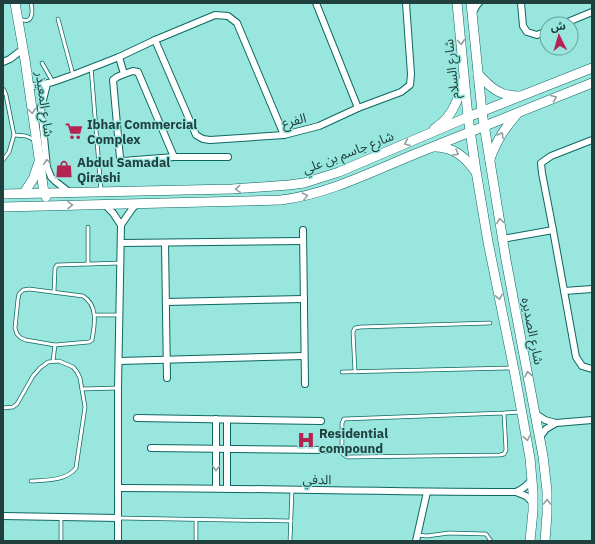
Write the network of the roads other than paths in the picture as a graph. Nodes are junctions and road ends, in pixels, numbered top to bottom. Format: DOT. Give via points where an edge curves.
graph roads {
  1 [pos="15,3"];
  2 [pos="31,3"];
  3 [pos="316,3"];
  4 [pos="406,3"];
  5 [pos="458,3"];
  6 [pos="471,3"];
  7 [pos="479,3"];
  8 [pos="521,3"];
  9 [pos="592,12"];
  10 [pos="472,14"];
  11 [pos="579,17"];
  12 [pos="18,18"];
  13 [pos="58,19"];
  14 [pos="539,34"];
  15 [pos="155,40"];
  16 [pos="23,49"];
  17 [pos="119,57"];
  18 [pos="10,59"];
  19 [pos="25,60"];
  20 [pos="3,62"];
  21 [pos="42,63"];
  22 [pos="91,67"];
  23 [pos="592,68"];
  24 [pos="124,74"];
  25 [pos="478,74"];
  26 [pos="73,75"];
  27 [pos="464,76"];
  28 [pos="50,83"];
  29 [pos="592,83"];
  30 [pos="29,87"];
  31 [pos="3,89"];
  32 [pos="521,96"];
  33 [pos="358,108"];
  34 [pos="482,112"];
  35 [pos="518,112"];
  36 [pos="468,117"];
  37 [pos="484,126"];
  38 [pos="470,132"];
  39 [pos="14,135"];
  40 [pos="284,135"];
  41 [pos="428,135"];
  42 [pos="592,140"];
  43 [pos="37,141"];
  44 [pos="431,147"];
  45 [pos="174,157"];
  46 [pos="228,157"];
  47 [pos="3,160"];
  48 [pos="39,160"];
  49 [pos="490,160"];
  50 [pos="476,171"];
  51 [pos="101,191"];
  52 [pos="69,192"];
  53 [pos="24,193"];
  54 [pos="44,193"];
  55 [pos="3,194"];
  56 [pos="104,204"];
  57 [pos="137,204"];
  58 [pos="52,206"];
  59 [pos="3,207"];
  60 [pos="121,225"];
  61 [pos="88,227"];
  62 [pos="302,230"];
  63 [pos="553,230"];
  64 [pos="502,239"];
  65 [pos="303,241"];
  66 [pos="165,243"];
  67 [pos="121,244"];
  68 [pos="121,263"];
  69 [pos="88,264"];
  70 [pos="592,289"];
  71 [pos="564,291"];
  72 [pos="54,292"];
  73 [pos="304,299"];
  74 [pos="166,302"];
  75 [pos="95,315"];
  76 [pos="120,315"];
  77 [pos="490,323"];
  78 [pos="55,344"];
  79 [pos="304,356"];
  80 [pos="167,359"];
  81 [pos="119,360"];
  82 [pos="53,361"];
  83 [pos="514,368"];
  84 [pos="592,369"];
  85 [pos="342,372"];
  86 [pos="355,372"];
  87 [pos="167,378"];
  88 [pos="305,384"];
  89 [pos="118,388"];
  90 [pos="82,389"];
  91 [pos="3,408"];
  92 [pos="522,412"];
  93 [pos="504,413"];
  94 [pos="536,414"];
  95 [pos="138,418"];
  96 [pos="216,420"];
  97 [pos="227,420"];
  98 [pos="592,420"];
  99 [pos="321,421"];
  100 [pos="556,423"];
  101 [pos="540,437"];
  102 [pos="151,448"];
  103 [pos="216,449"];
  104 [pos="227,449"];
  105 [pos="327,450"];
  106 [pos="532,479"];
  107 [pos="31,481"];
  108 [pos="118,488"];
  109 [pos="216,488"];
  110 [pos="227,488"];
  111 [pos="292,490"];
  112 [pos="427,492"];
  113 [pos="516,492"];
  114 [pos="533,503"];
  115 [pos="3,516"];
  116 [pos="61,517"];
  117 [pos="118,518"];
  118 [pos="196,519"];
  119 [pos="291,521"];
  120 [pos="417,538"];
  121 [pos="61,541"];
  122 [pos="118,541"];
  123 [pos="196,541"];
  124 [pos="290,541"];
  125 [pos="491,541"];
  126 [pos="530,541"];
  127 [pos="545,541"];
  1 -- 12 [label="street, شارع المعيذر"];
  2 -- 12 [label="lane" via="33,12 30,18 24,21"];
  3 -- 33 [label="street"];
  4 -- 33 [label="street, الفرع" via="410,85 401,92"];
  5 -- 27 [label="street, شارع السلام, one-way"];
  6 -- 10 [label="street, شارع السلام"];
  7 -- 10 [label="street"];
  8 -- 14 [label="street" via="523,26 527,32"];
  9 -- 11 [label="street"];
  10 -- 25 [label="street, شارع السلام"];
  12 -- 16 [label="street, شارع المعيذر"];
  13 -- 26 [label="lane"];
  15 -- 17 [label="street"];
  15 -- 40 [label="street, الفرع" via="196,135 210,140"];
  15 -- 40 [label="street" via="214,15 228,16 237,23"];
  16 -- 18 [label="street"];
  16 -- 19 [label="street, شارع المعيذر"];
  17 -- 22 [label="street"];
  17 -- 24 [label="street"];
  18 -- 19 [label="street"];
  18 -- 20 [label="street"];
  19 -- 30 [label="street, شارع المعيذر"];
  21 -- 28 [label="lane"];
  22 -- 26 [label="street"];
  22 -- 51 [label="lane"];
  23 -- 32 [label="street, شارع جاسم بن علي"];
  24 -- 45 [label="street" via="138,72"];
  24 -- 45 [label="street" via="114,80 121,160"];
  25 -- 32 [label="street" via="496,91"];
  25 -- 34 [label="street, شارع السلام"];
  26 -- 28 [label="street"];
  27 -- 36 [label="street, شارع السلام"];
  27 -- 41 [label="street" via="461,90 447,118"];
  28 -- 30 [label="street"];
  52 -- 28 [label="street, شارع المعيذر, one-way" via="54,181 47,167 41,108"];
  35 -- 29 [label="street, شارع جاسم بن علي, one-way"];
  30 -- 43 [label="street, شارع المعيذر, one-way"];
  31 -- 39 [label="lane"];
  32 -- 34 [label="street, شارع جاسم بن علي"];
  33 -- 40 [label="street, الفرع" via="319,126"];
  34 -- 36 [label="street, شارع جاسم بن علي"];
  34 -- 37 [label="street, شارع السلام"];
  35 -- 37 [label="street, شارع جاسم بن علي"];
  49 -- 35 [label="street, one-way" via="499,138"];
  36 -- 38 [label="street, شارع السلام"];
  36 -- 41 [label="street, شارع جاسم بن علي"];
  37 -- 38 [label="street, شارع جاسم بن علي"];
  37 -- 49 [label="street, شارع الصديره"];
  38 -- 44 [label="street, شارع جاسم بن علي"];
  38 -- 50 [label="street, شارع الصديره"];
  39 -- 43 [label="lane" via="26,136"];
  39 -- 47 [label="lane" via="9,152"];
  41 -- 51 [label="street, شارع جاسم بن علي, one-way" via="339,172 289,186"];
  42 -- 63 [label="street" via="551,156 542,163"];
  43 -- 48 [label="street, شارع المعيذر"];
  44 -- 50 [label="street, one-way" via="445,148 459,154"];
  57 -- 44 [label="street, شارع جاسم بن علي, one-way" via="297,198 327,190"];
  45 -- 46 [label="street"];
  48 -- 53 [label="street" via="33,179"];
  48 -- 54 [label="street, شارع المعيذر"];
  64 -- 49 [label="street, شارع الصديره, one-way"];
  50 -- 83 [label="street, شارع الصديره, one-way"];
  51 -- 52 [label="street, شارع جاسم بن علي"];
  52 -- 54 [label="street, شارع جاسم بن علي"];
  53 -- 54 [label="street, شارع جاسم بن علي"];
  53 -- 55 [label="street, شارع جاسم بن علي"];
  54 -- 58 [label="street, شارع المعيذر"];
  56 -- 57 [label="street, شارع جاسم بن علي"];
  58 -- 56 [label="street, شارع جاسم بن علي, one-way"];
  56 -- 60 [label="street"];
  57 -- 60 [label="street"];
  58 -- 59 [label="street, شارع جاسم بن علي"];
  60 -- 67 [label="street"];
  61 -- 69 [label="lane"];
  62 -- 65 [label="street"];
  63 -- 64 [label="street"];
  63 -- 71 [label="street"];
  94 -- 64 [label="street, شارع الصديره, one-way"];
  65 -- 66 [label="street"];
  65 -- 73 [label="street"];
  66 -- 67 [label="street"];
  66 -- 74 [label="street"];
  67 -- 68 [label="street"];
  68 -- 69 [label="lane"];
  68 -- 76 [label="street"];
  69 -- 72 [label="lane" via="57,265"];
  70 -- 71 [label="street"];
  71 -- 84 [label="street" via="576,357 582,366"];
  72 -- 75 [label="lane" via="87,298 93,306"];
  72 -- 78 [label="lane" via="23,290 18,299 16,328 21,338"];
  73 -- 74 [label="street"];
  73 -- 79 [label="street"];
  74 -- 80 [label="street"];
  75 -- 76 [label="lane"];
  75 -- 78 [label="lane" via="90,342"];
  76 -- 81 [label="street"];
  77 -- 86 [label="lane" via="355,328"];
  78 -- 82 [label="lane"];
  79 -- 80 [label="street"];
  79 -- 88 [label="street"];
  80 -- 81 [label="street"];
  80 -- 87 [label="street"];
  81 -- 89 [label="street"];
  82 -- 90 [label="lane" via="73,367 80,378"];
  82 -- 91 [label="lane" via="48,362 32,376 17,404"];
  83 -- 86 [label="lane"];
  83 -- 92 [label="street, شارع الصديره"];
  85 -- 86 [label="lane"];
  89 -- 90 [label="lane"];
  89 -- 108 [label="street"];
  90 -- 107 [label="lane" via="85,407 76,468 60,478"];
  92 -- 93 [label="lane"];
  92 -- 106 [label="street, شارع الصديره, one-way"];
  93 -- 93 [label="lane" via="344,419 342,451 347,457 500,455 506,450"];
  94 -- 100 [label="street"];
  94 -- 101 [label="street, شارع الصديره"];
  95 -- 96 [label="street"];
  96 -- 97 [label="street"];
  96 -- 103 [label="street"];
  97 -- 99 [label="street"];
  97 -- 104 [label="street"];
  98 -- 100 [label="street"];
  100 -- 101 [label="street" via="546,429"];
  127 -- 101 [label="street, شارع الصديره, one-way" via="547,491"];
  102 -- 103 [label="street"];
  103 -- 104 [label="street"];
  103 -- 109 [label="street, one-way"];
  104 -- 105 [label="street"];
  104 -- 110 [label="street"];
  106 -- 113 [label="street"];
  106 -- 114 [label="street, شارع الصديره"];
  108 -- 109 [label="street, الدفي"];
  108 -- 117 [label="street"];
  109 -- 110 [label="street, الدفي"];
  110 -- 111 [label="street, الدفي"];
  111 -- 112 [label="street, الدفي"];
  111 -- 119 [label="lane"];
  112 -- 113 [label="street, الدفي"];
  112 -- 120 [label="street"];
  113 -- 114 [label="street" via="526,496"];
  114 -- 126 [label="street, شارع الصديره"];
  115 -- 116 [label="street"];
  116 -- 117 [label="street"];
  116 -- 121 [label="lane"];
  117 -- 118 [label="lane"];
  117 -- 122 [label="street"];
  118 -- 119 [label="lane"];
  118 -- 123 [label="lane"];
  119 -- 124 [label="lane"];
  120 -- 125 [label="lane" via="449,533 486,534"];
}
